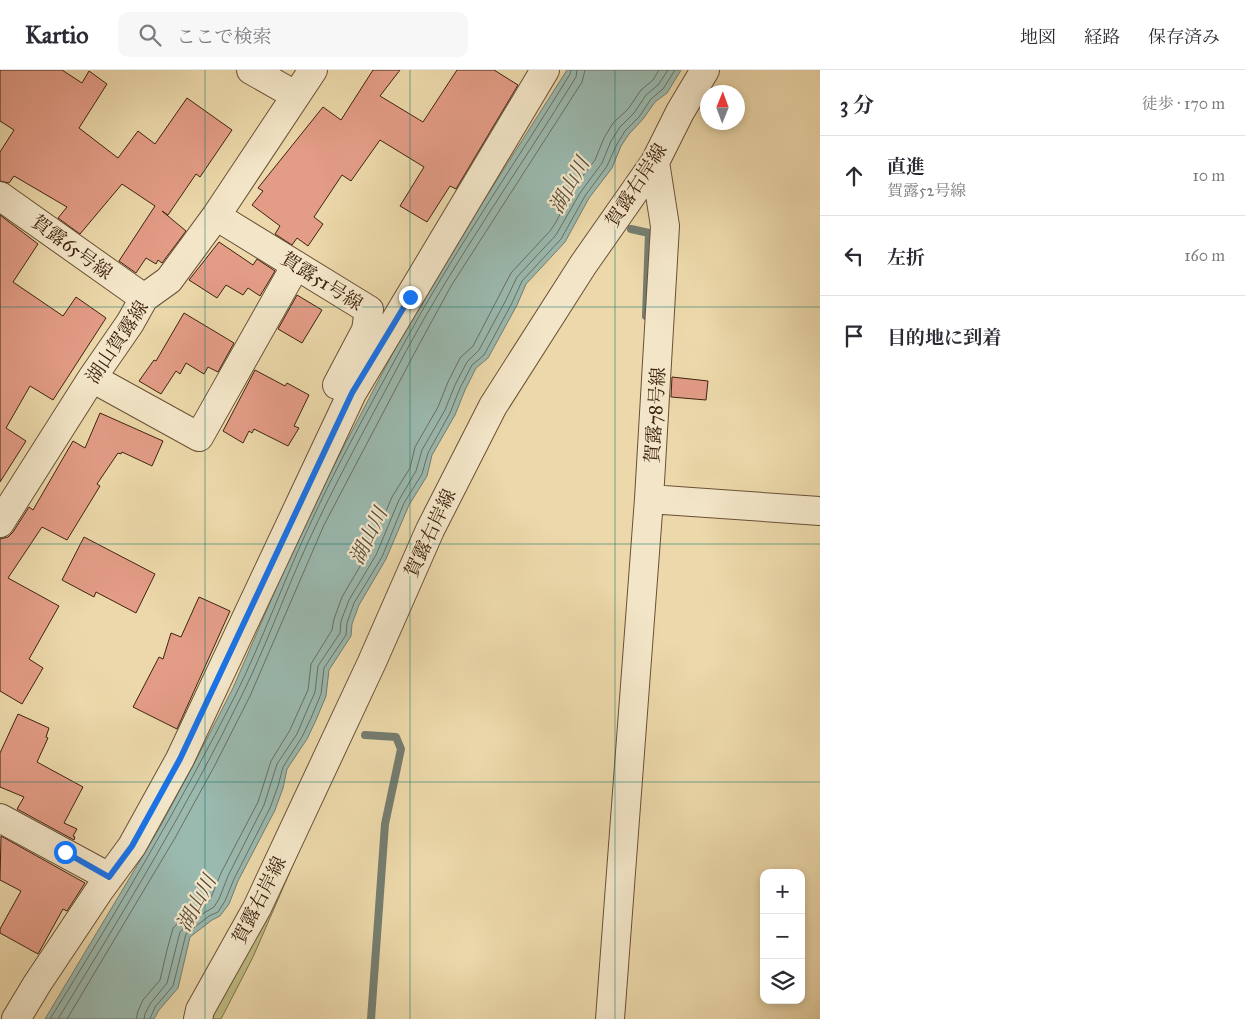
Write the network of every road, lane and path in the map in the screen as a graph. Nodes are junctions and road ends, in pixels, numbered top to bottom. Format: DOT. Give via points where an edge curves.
graph roads {
  1 [pos="251,70"];
  2 [pos="313,70"];
  3 [pos="705,70"];
  4 [pos="533,75"];
  5 [pos="295,95"];
  6 [pos="655,162"];
  7 [pos="0,196"];
  8 [pos="216,216"];
  9 [pos="296,265"];
  10 [pos="144,298"];
  11 [pos="92,378"];
  12 [pos="352,393"];
  13 [pos="9,489"];
  14 [pos="650,499"];
  15 [pos="820,511"];
  16 [pos="0,523"];
  17 [pos="0,818"];
  18 [pos="109,877"];
  19 [pos="16,1019"];
  20 [pos="198,1019"];
  21 [pos="610,1019"];
  1 -- 5 [label="street"];
  2 -- 5 [label="street, 湖山賀露線"];
  3 -- 6 [label="street, 賀露右岸線"];
  4 -- 12 [label="street"];
  5 -- 8 [label="street, 湖山賀露線"];
  6 -- 14 [label="street, 賀露78号線" via="665,226"];
  6 -- 20 [label="street, 賀露右岸線" via="582,265 493,406 430,530 257,908"];
  7 -- 10 [label="street, 賀露65号線"];
  8 -- 9 [label="street, 賀露51号線"];
  8 -- 10 [label="street, 湖山賀露線" via="169,280"];
  9 -- 11 [label="street" via="199,437"];
  9 -- 12 [label="street, 賀露51号線" via="369,310 366,330 337,385"];
  10 -- 11 [label="street, 湖山賀露線"];
  11 -- 13 [label="street, 湖山賀露線"];
  12 -- 18 [label="street" via="180,759 132,846"];
  13 -- 16 [label="street, 湖山賀露線"];
  14 -- 15 [label="street"];
  14 -- 21 [label="street, 賀露78号線"];
  17 -- 18 [label="street"];
  18 -- 19 [label="street"];
}
